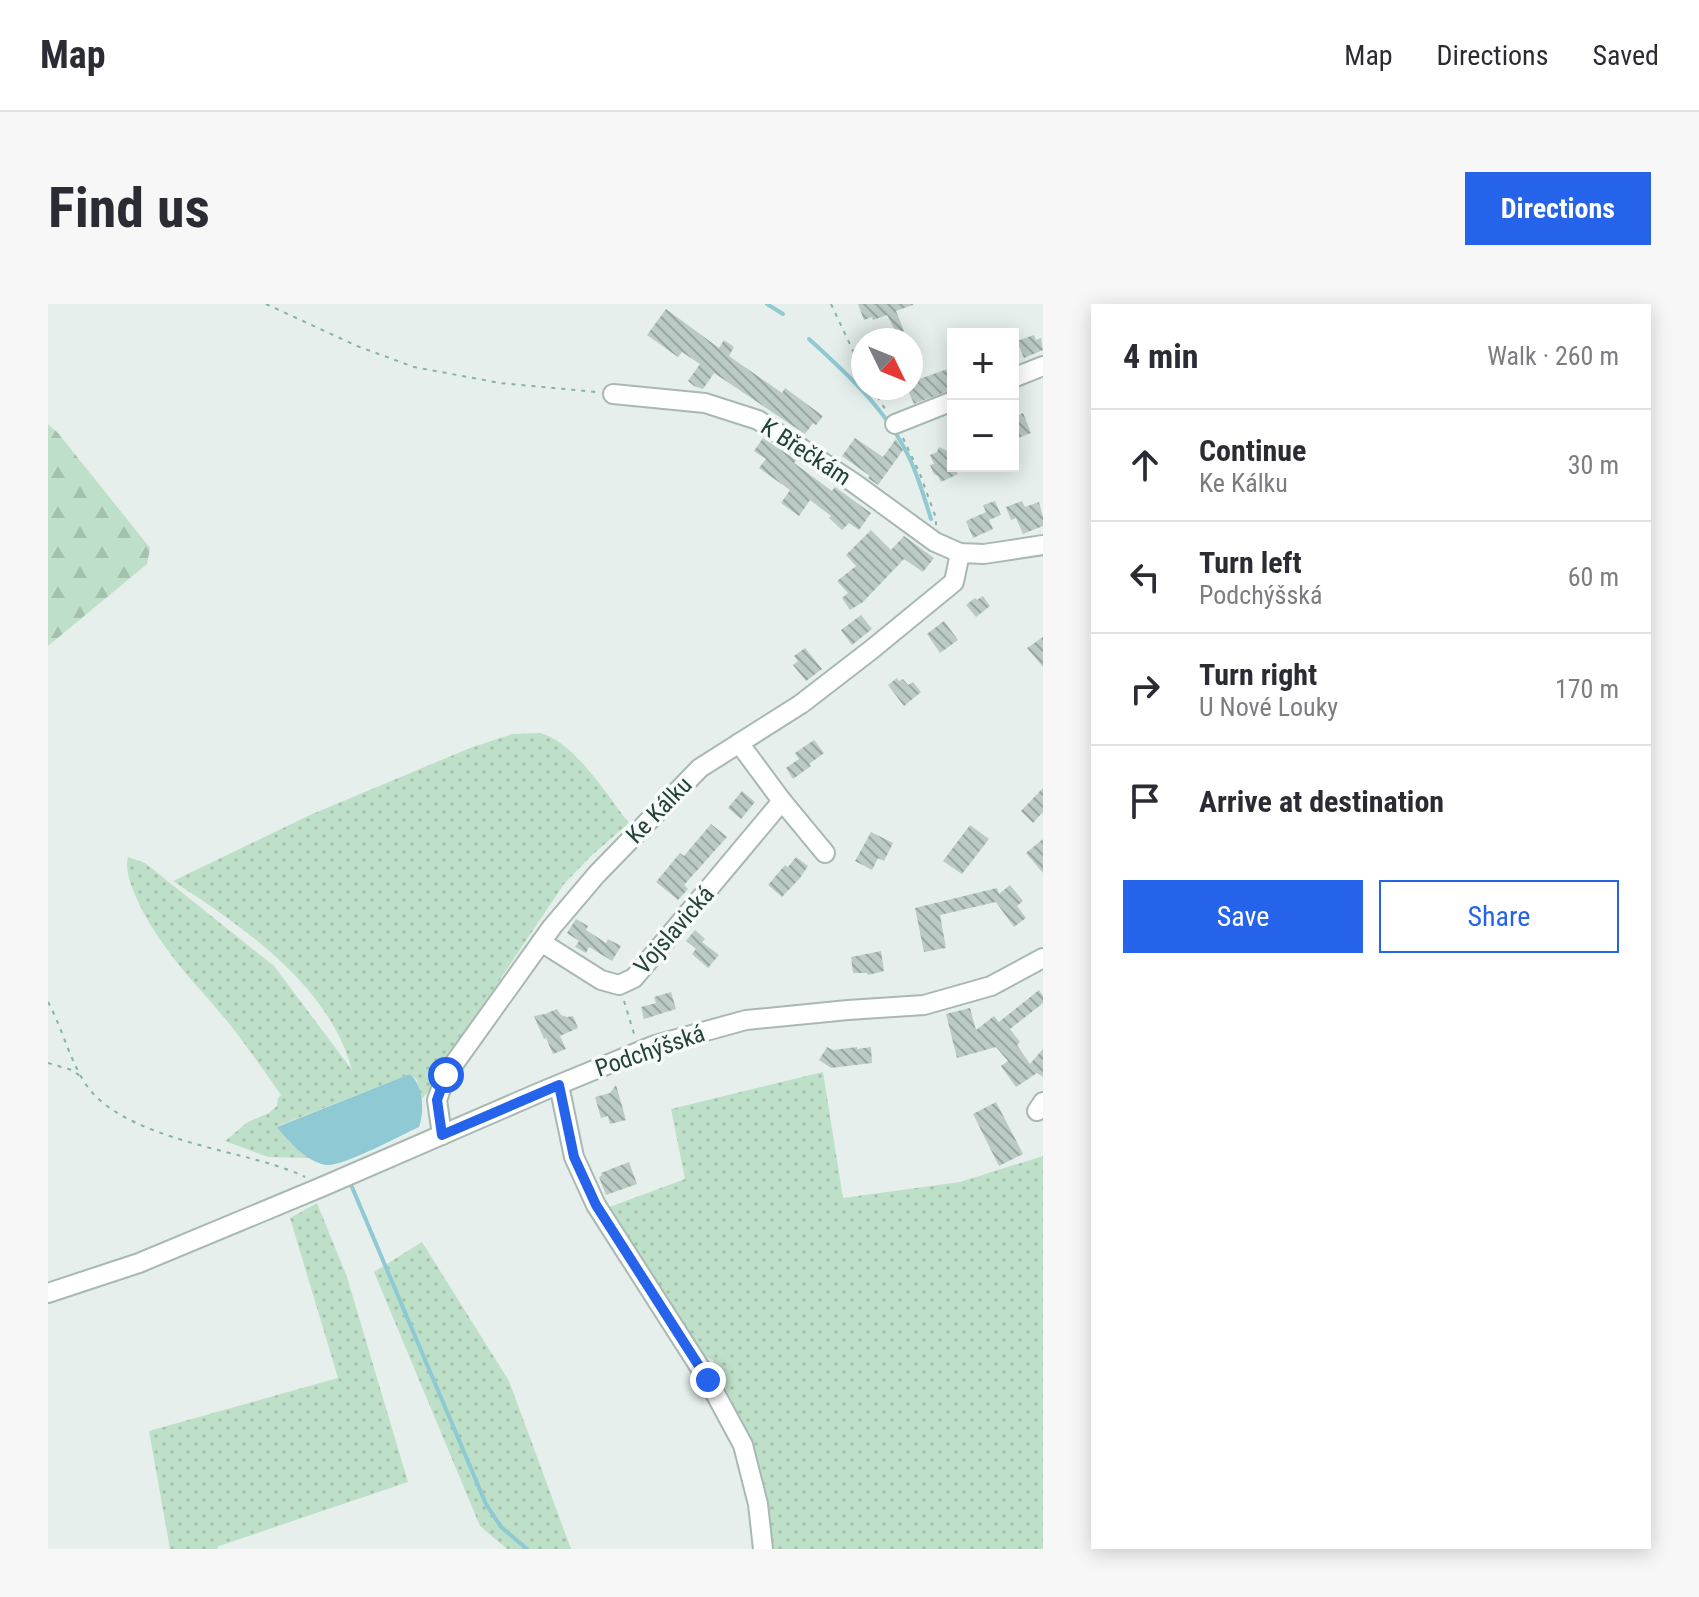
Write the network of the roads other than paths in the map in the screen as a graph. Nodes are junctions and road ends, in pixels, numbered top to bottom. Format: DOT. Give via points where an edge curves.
graph roads {
  1 [pos="1043,366"];
  2 [pos="1019,376"];
  3 [pos="613,394"];
  4 [pos="947,403"];
  5 [pos="895,424"];
  6 [pos="1043,545"];
  7 [pos="960,553"];
  8 [pos="739,743"];
  9 [pos="782,801"];
  10 [pos="825,853"];
  11 [pos="541,942"];
  12 [pos="1043,958"];
  13 [pos="559,1085"];
  14 [pos="442,1135"];
  15 [pos="48,1293"];
  16 [pos="763,1549"];
  1 -- 2 [label="street"];
  3 -- 7 [label="street, K Břečkám" via="705,403 758,420 935,542"];
  4 -- 5 [label="street"];
  6 -- 7 [label="street"];
  7 -- 8 [label="street, Ke Kálku" via="954,582 801,704"];
  8 -- 9 [label="street"];
  8 -- 11 [label="street, Ke Kálku" via="700,768 597,874"];
  9 -- 10 [label="street"];
  9 -- 11 [label="street, Vojslavická" via="634,978 619,985 601,980"];
  11 -- 14 [label="street, Ke Kálku" via="446,1075 437,1100"];
  12 -- 13 [label="street, Podchýšská" via="991,986 924,1005 746,1020 655,1045"];
  13 -- 14 [label="street, Podchýšská"];
  13 -- 16 [label="street" via="574,1157 596,1205 708,1380 743,1445"];
  14 -- 15 [label="street, Podchýšská" via="139,1263"];
}
